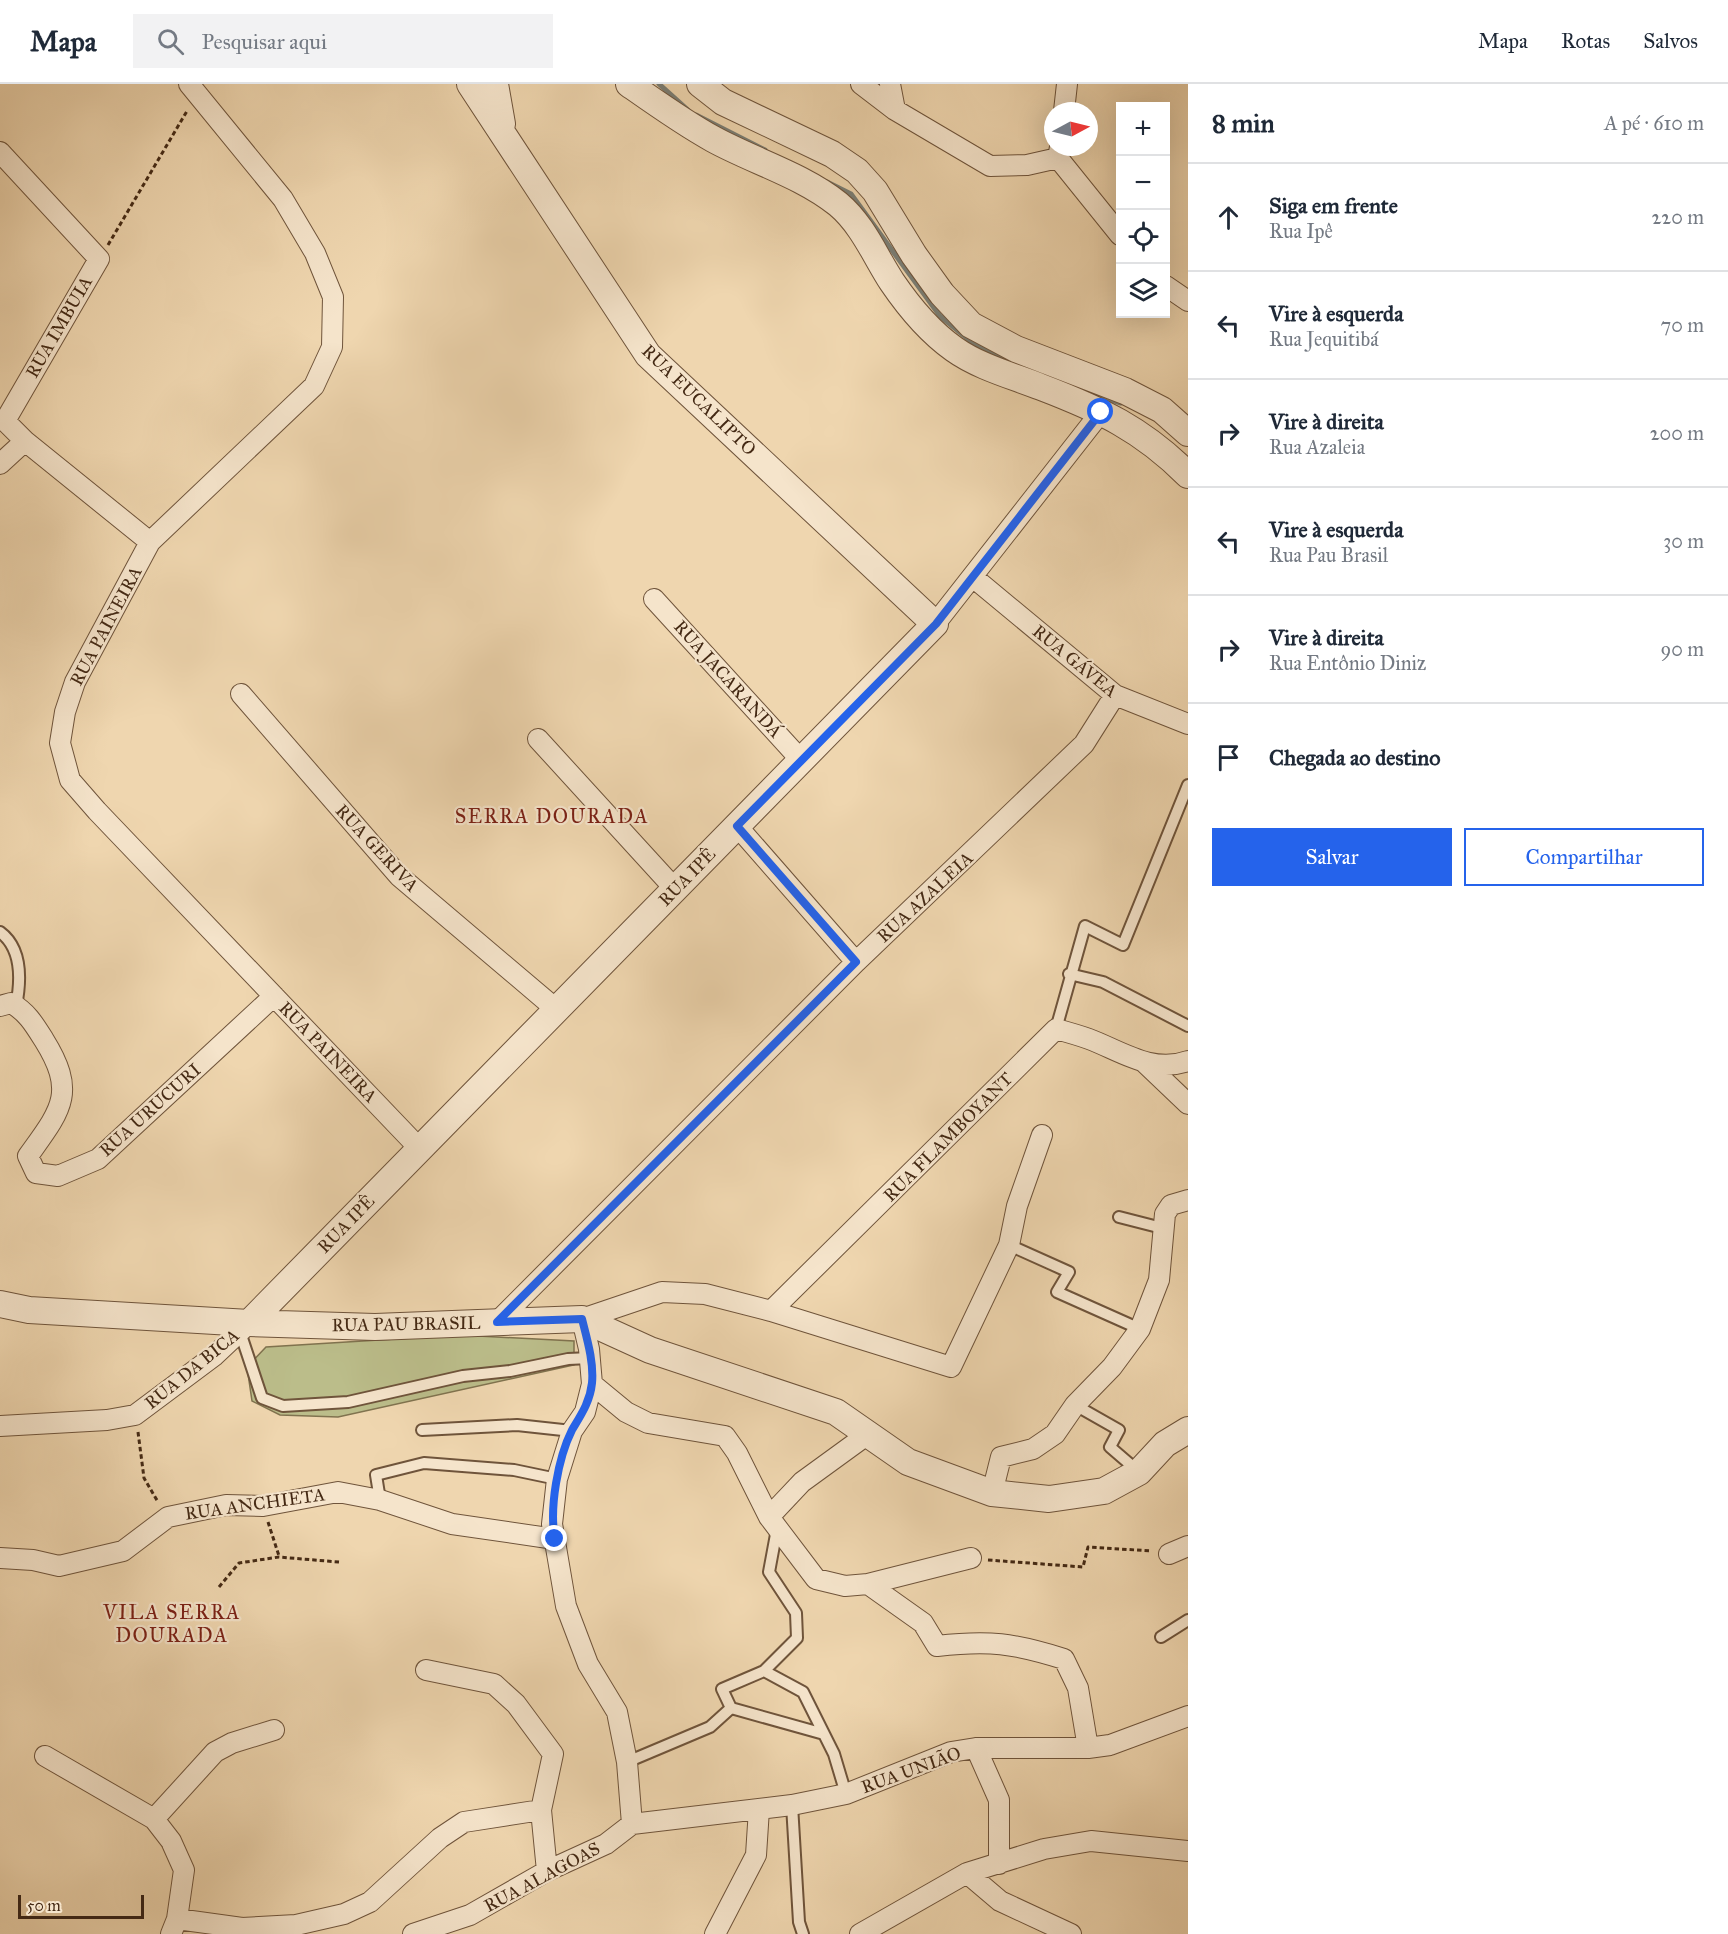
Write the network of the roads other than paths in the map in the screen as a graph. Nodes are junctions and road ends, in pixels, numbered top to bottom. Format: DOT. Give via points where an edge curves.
graph roads {
  1 [pos="471,84"];
  2 [pos="484,84"];
  3 [pos="495,84"];
  4 [pos="629,84"];
  5 [pos="700,84"];
  6 [pos="861,84"];
  7 [pos="891,84"];
  8 [pos="1067,84"];
  9 [pos="193,89"];
  10 [pos="1065,102"];
  11 [pos="895,110"];
  12 [pos="505,139"];
  13 [pos="0,152"];
  14 [pos="1051,156"];
  15 [pos="1061,156"];
  16 [pos="1116,230"];
  17 [pos="1170,289"];
  18 [pos="1188,301"];
  19 [pos="1101,412"];
  20 [pos="3,418"];
  21 [pos="1188,433"];
  22 [pos="25,441"];
  23 [pos="0,464"];
  24 [pos="1188,475"];
  25 [pos="150,542"];
  26 [pos="974,578"];
  27 [pos="654,599"];
  28 [pos="936,624"];
  29 [pos="241,694"];
  30 [pos="1115,696"];
  31 [pos="1188,724"];
  32 [pos="538,739"];
  33 [pos="801,760"];
  34 [pos="1188,785"];
  35 [pos="737,826"];
  36 [pos="675,889"];
  37 [pos="0,932"];
  38 [pos="856,962"];
  39 [pos="1069,974"];
  40 [pos="274,996"];
  41 [pos="8,1006"];
  42 [pos="557,1010"];
  43 [pos="1188,1026"];
  44 [pos="1056,1029"];
  45 [pos="1188,1061"];
  46 [pos="1145,1063"];
  47 [pos="1188,1104"];
  48 [pos="1042,1135"];
  49 [pos="420,1149"];
  50 [pos="1188,1200"];
  51 [pos="1119,1217"];
  52 [pos="1162,1228"];
  53 [pos="1009,1245"];
  54 [pos="0,1304"];
  55 [pos="771,1311"];
  56 [pos="582,1319"];
  57 [pos="497,1322"];
  58 [pos="244,1327"];
  59 [pos="1140,1329"];
  60 [pos="590,1358"];
  61 [pos="592,1384"];
  62 [pos="1075,1405"];
  63 [pos="0,1426"];
  64 [pos="423,1430"];
  65 [pos="1188,1430"];
  66 [pos="572,1431"];
  67 [pos="868,1434"];
  68 [pos="1139,1472"];
  69 [pos="557,1479"];
  70 [pos="992,1493"];
  71 [pos="380,1500"];
  72 [pos="773,1523"];
  73 [pos="555,1539"];
  74 [pos="1188,1546"];
  75 [pos="1169,1554"];
  76 [pos="0,1558"];
  77 [pos="971,1558"];
  78 [pos="868,1584"];
  79 [pos="1188,1620"];
  80 [pos="1161,1637"];
  81 [pos="426,1670"];
  82 [pos="764,1671"];
  83 [pos="731,1708"];
  84 [pos="1188,1716"];
  85 [pos="274,1730"];
  86 [pos="824,1734"];
  87 [pos="976,1748"];
  88 [pos="1088,1748"];
  89 [pos="45,1756"];
  90 [pos="627,1762"];
  91 [pos="846,1794"];
  92 [pos="792,1805"];
  93 [pos="759,1809"];
  94 [pos="541,1810"];
  95 [pos="154,1819"];
  96 [pos="632,1824"];
  97 [pos="1188,1851"];
  98 [pos="999,1864"];
  99 [pos="547,1871"];
  100 [pos="967,1873"];
  101 [pos="174,1926"];
  102 [pos="412,1934"];
  103 [pos="715,1934"];
  104 [pos="804,1934"];
  105 [pos="860,1934"];
  106 [pos="1071,1934"];
  1 -- 2 [label="street"];
  1 -- 12 [label="street, RUA EUCALIPTO"];
  3 -- 12 [label="street, RUA EUCALIPTO"];
  4 -- 19 [label="street" via="713,138 838,205 862,231 892,283 926,325 955,350"];
  5 -- 21 [label="street" via="723,102 832,154 857,171 875,191 942,294 971,326 1016,349 1125,391 1162,410"];
  6 -- 11 [label="street"];
  7 -- 11 [label="street"];
  8 -- 10 [label="street"];
  9 -- 25 [label="street, RUA PAINEIRA" via="283,199 315,253 333,297 332,347 314,386"];
  11 -- 14 [label="street" via="990,166 1027,165"];
  12 -- 28 [label="street, RUA EUCALIPTO" via="648,355"];
  13 -- 20 [label="street, RUA IMBUIA" via="99,258"];
  15 -- 16 [label="street"];
  17 -- 18 [label="street"];
  19 -- 24 [label="street" via="1130,426"];
  19 -- 26 [label="street, RUA IPÊ"];
  20 -- 22 [label="street, RUA IMBUIA"];
  22 -- 23 [label="street"];
  22 -- 25 [label="street, RUA IMBUIA"];
  25 -- 40 [label="street, RUA PAINEIRA" via="75,682 60,743 70,780"];
  26 -- 28 [label="street, RUA IPÊ"];
  26 -- 30 [label="street, RUA GÁVEA"];
  27 -- 33 [label="street, RUA JACARANDÁ"];
  28 -- 33 [label="street, RUA IPÊ"];
  29 -- 42 [label="street, RUA GERIVA" via="399,876"];
  30 -- 31 [label="street, RUA GÁVEA"];
  30 -- 38 [label="street, RUA AZALEIA" via="1084,744"];
  32 -- 36 [label="street"];
  33 -- 35 [label="street, RUA IPÊ"];
  34 -- 39 [label="lane" via="1124,945 1085,926"];
  35 -- 36 [label="street, RUA IPÊ"];
  35 -- 38 [label="street"];
  36 -- 42 [label="street, RUA IPÊ"];
  37 -- 41 [label="lane" via="16,955 21,984"];
  38 -- 57 [label="street, RUA AZALEIA"];
  39 -- 43 [label="lane" via="1103,982"];
  39 -- 44 [label="lane"];
  40 -- 41 [label="street, RUA URUCURI" via="98,1159 58,1176 36,1173 28,1156 62,1104 64,1085 55,1058 25,1011"];
  40 -- 49 [label="street, RUA PAINEIRA"];
  42 -- 49 [label="street, RUA IPÊ"];
  44 -- 46 [label="street" via="1088,1038"];
  44 -- 55 [label="street, RUA FLAMBOYANT"];
  45 -- 46 [label="street" via="1172,1067"];
  46 -- 47 [label="street"];
  48 -- 53 [label="street" via="1017,1206"];
  49 -- 58 [label="street, RUA IPÊ"];
  50 -- 52 [label="street" via="1171,1205"];
  51 -- 52 [label="lane"];
  52 -- 59 [label="street" via="1159,1280"];
  53 -- 55 [label="street, RUA PAU BRASIL" via="951,1366"];
  53 -- 59 [label="lane" via="1069,1272 1057,1292"];
  54 -- 58 [label="street, RUA PAU BRASIL" via="29,1310"];
  55 -- 56 [label="street, RUA PAU BRASIL" via="705,1294 662,1292"];
  56 -- 57 [label="street, RUA PAU BRASIL"];
  56 -- 60 [label="street"];
  56 -- 67 [label="street" via="650,1350 836,1413"];
  57 -- 58 [label="street, RUA PAU BRASIL"];
  58 -- 60 [label="lane" via="262,1398 283,1406 348,1402 463,1376"];
  58 -- 63 [label="street, RUA DA BICA" via="214,1356 135,1415"];
  59 -- 62 [label="street" via="1113,1367"];
  60 -- 61 [label="street"];
  61 -- 66 [label="street" via="585,1412"];
  61 -- 72 [label="street" via="626,1412 648,1423 725,1436"];
  62 -- 68 [label="lane" via="1119,1430 1110,1447"];
  62 -- 70 [label="street" via="1055,1434 1033,1449 1001,1457"];
  64 -- 66 [label="lane" via="516,1425"];
  65 -- 68 [label="street" via="1165,1444"];
  66 -- 69 [label="street"];
  67 -- 70 [label="street" via="909,1462"];
  67 -- 72 [label="street" via="801,1482"];
  68 -- 70 [label="street" via="1104,1491 1050,1499"];
  69 -- 71 [label="lane" via="514,1470 424,1463 376,1475"];
  69 -- 73 [label="street" via="552,1524"];
  71 -- 73 [label="street, RUA ANCHIETA" via="452,1524"];
  71 -- 76 [label="street, RUA ANCHIETA" via="338,1492 263,1506 226,1505 168,1517 123,1551 59,1566"];
  72 -- 78 [label="street" via="816,1579 845,1586"];
  72 -- 82 [label="lane" via="769,1572 796,1613 797,1638"];
  73 -- 90 [label="street" via="566,1606 588,1664 617,1712"];
  74 -- 75 [label="street"];
  77 -- 78 [label="street"];
  78 -- 88 [label="street" via="923,1623 937,1646 980,1641 1024,1646 1064,1659 1078,1689"];
  79 -- 80 [label="lane"];
  81 -- 94 [label="street" via="494,1684 516,1704 552,1754"];
  82 -- 83 [label="lane" via="722,1689"];
  82 -- 86 [label="lane" via="802,1692"];
  83 -- 86 [label="lane"];
  83 -- 90 [label="lane" via="710,1727"];
  84 -- 88 [label="street, RUA UNIÃO" via="1110,1745"];
  85 -- 95 [label="street" via="215,1752"];
  86 -- 91 [label="lane"];
  87 -- 88 [label="street, RUA UNIÃO"];
  87 -- 91 [label="street, RUA UNIÃO" via="951,1752"];
  87 -- 98 [label="street" via="999,1800"];
  89 -- 95 [label="street"];
  90 -- 96 [label="street"];
  91 -- 92 [label="street, RUA UNIÃO"];
  92 -- 93 [label="street, RUA UNIÃO"];
  92 -- 104 [label="lane" via="799,1922"];
  93 -- 96 [label="street, RUA UNIÃO"];
  93 -- 103 [label="street" via="756,1855"];
  94 -- 99 [label="street"];
  94 -- 101 [label="street" via="464,1822 440,1838 370,1902 344,1914 296,1925"];
  95 -- 101 [label="street" via="171,1841 184,1870"];
  96 -- 99 [label="street, RUA ALAGOAS" via="606,1844"];
  97 -- 98 [label="street" via="1091,1841 1044,1849"];
  98 -- 100 [label="street"];
  99 -- 102 [label="street, RUA ALAGOAS" via="470,1915"];
  100 -- 105 [label="street"];
  100 -- 106 [label="street" via="1000,1901"];
}
